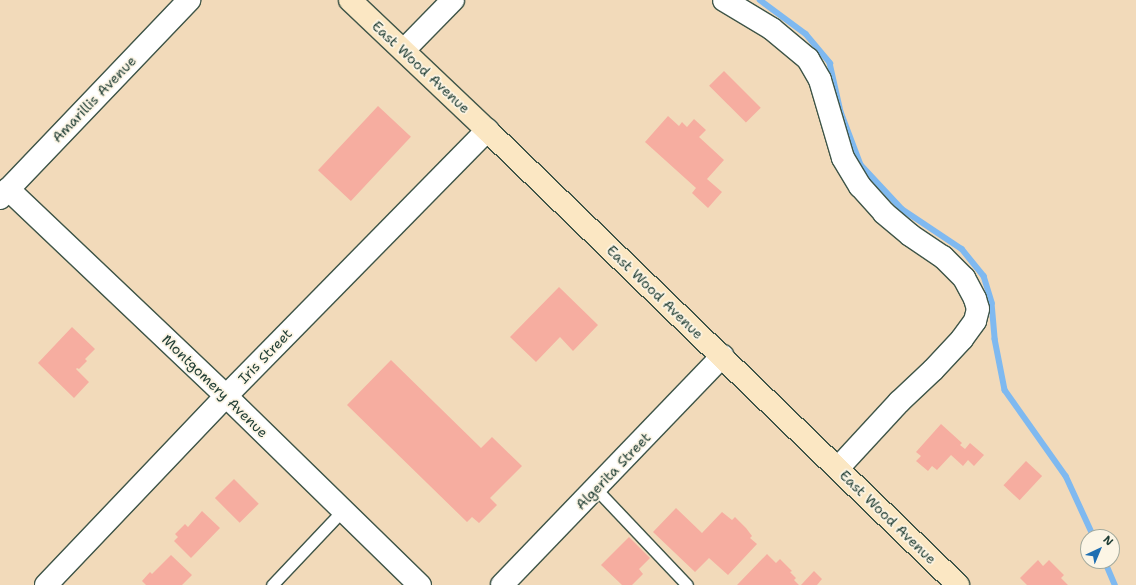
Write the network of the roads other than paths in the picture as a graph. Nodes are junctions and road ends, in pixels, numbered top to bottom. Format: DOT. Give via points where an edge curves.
graph roads {
  1 [pos="189,0"];
  2 [pos="350,0"];
  3 [pos="453,0"];
  4 [pos="724,0"];
  5 [pos="404,50"];
  6 [pos="487,130"];
  7 [pos="4,194"];
  8 [pos="722,356"];
  9 [pos="226,396"];
  10 [pos="838,468"];
  11 [pos="596,489"];
  12 [pos="343,510"];
  13 [pos="46,585"];
  14 [pos="272,585"];
  15 [pos="420,585"];
  16 [pos="502,585"];
  17 [pos="687,585"];
  18 [pos="958,585"];
  1 -- 7 [label="street, Amarillis Avenue"];
  2 -- 5 [label="main road, East Wood Avenue"];
  3 -- 5 [label="street"];
  4 -- 10 [label="street" via="772,29 808,59 820,80 843,158 860,186 884,213 910,235 944,257 964,278 976,299 978,308 975,321 962,339"];
  5 -- 6 [label="main road, East Wood Avenue"];
  6 -- 8 [label="main road, East Wood Avenue"];
  6 -- 9 [label="street, Iris Street"];
  7 -- 9 [label="street, Montgomery Avenue"];
  8 -- 10 [label="main road, East Wood Avenue"];
  8 -- 11 [label="street, Algerita Street"];
  9 -- 12 [label="street, Montgomery Avenue"];
  9 -- 13 [label="street, Iris Street"];
  10 -- 18 [label="main road, East Wood Avenue"];
  11 -- 16 [label="street, Algerita Street"];
  11 -- 17 [label="lane"];
  12 -- 14 [label="lane"];
  12 -- 15 [label="street, Montgomery Avenue"];
}
